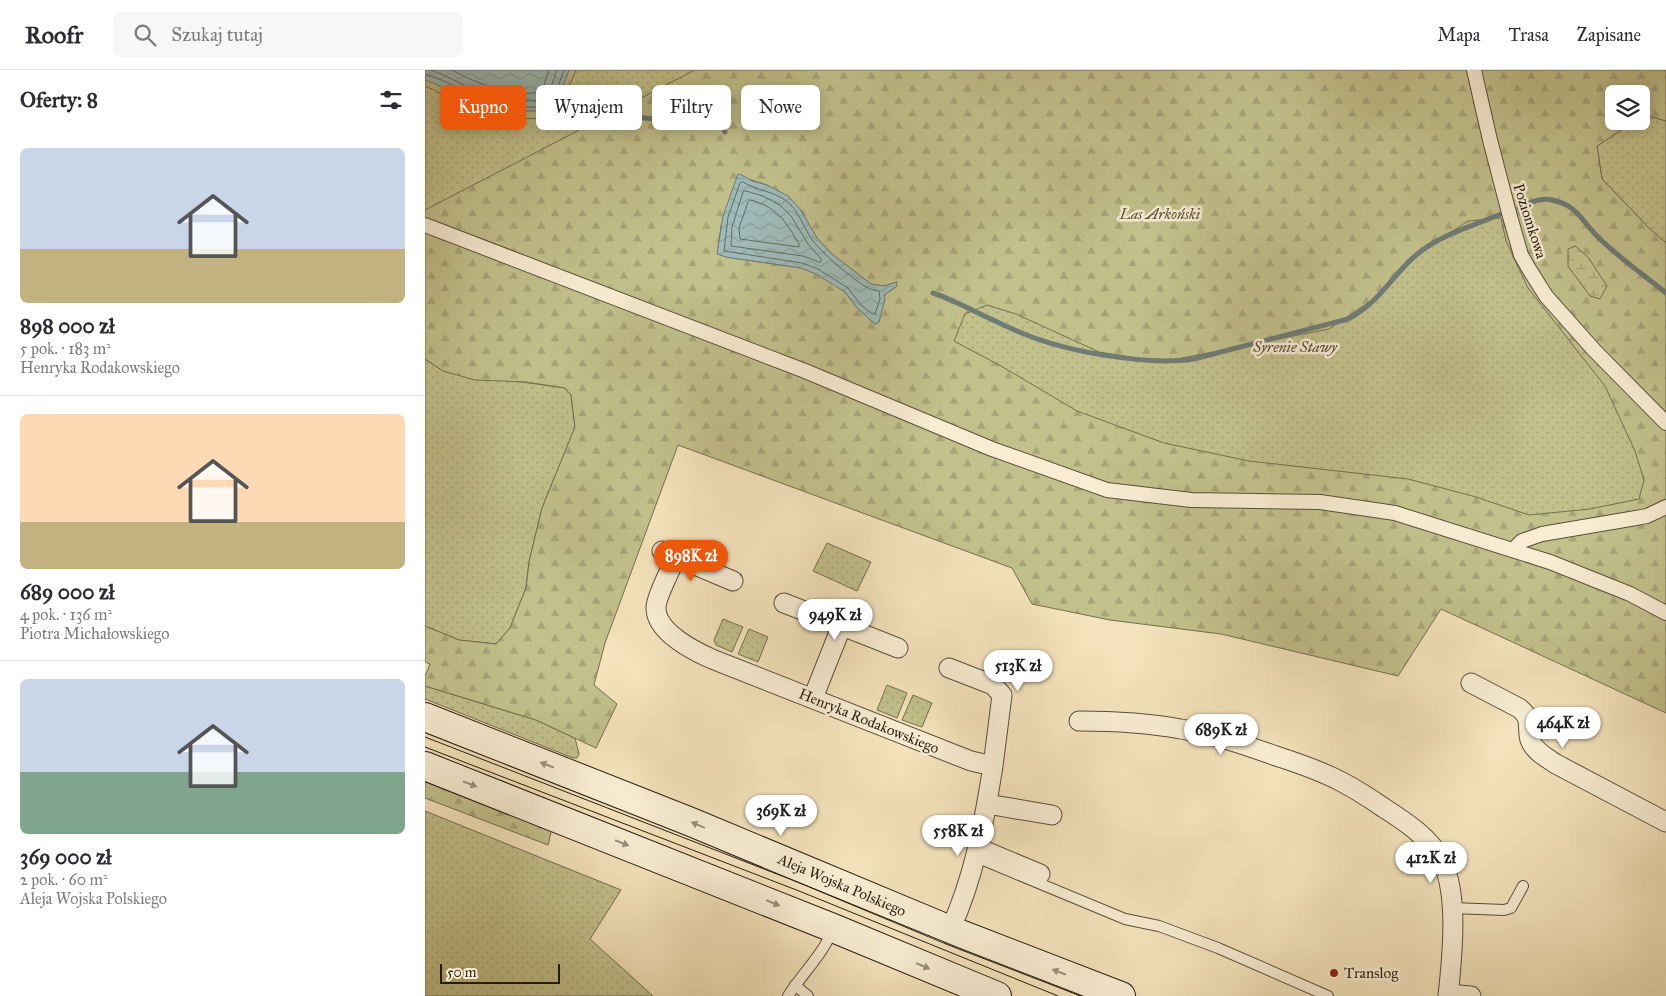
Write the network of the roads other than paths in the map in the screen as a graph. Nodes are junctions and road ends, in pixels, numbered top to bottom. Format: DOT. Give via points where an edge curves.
graph roads {
  1 [pos="1474,70"];
  2 [pos="425,225"];
  3 [pos="1666,423"];
  4 [pos="1666,507"];
  5 [pos="1513,550"];
  6 [pos="733,581"];
  7 [pos="784,603"];
  8 [pos="1666,613"];
  9 [pos="842,626"];
  10 [pos="898,648"];
  11 [pos="949,668"];
  12 [pos="1471,683"];
  13 [pos="813,698"];
  14 [pos="425,717"];
  15 [pos="1079,721"];
  16 [pos="425,766"];
  17 [pos="993,766"];
  18 [pos="987,804"];
  19 [pos="1052,815"];
  20 [pos="1666,822"];
  21 [pos="977,852"];
  22 [pos="1040,874"];
  23 [pos="1523,886"];
  24 [pos="1452,908"];
  25 [pos="833,928"];
  26 [pos="950,930"];
  27 [pos="795,985"];
  28 [pos="1448,995"];
  29 [pos="788,996"];
  30 [pos="808,996"];
  31 [pos="997,996"];
  32 [pos="1121,996"];
  33 [pos="1328,996"];
  34 [pos="1471,996"];
  1 -- 3 [label="street, Poziomkowa" via="1509,213 1529,269 1546,296 1594,350"];
  2 -- 5 [label="street" via="805,371 992,449 1107,490 1191,500 1320,502 1395,513"];
  4 -- 5 [label="street" via="1647,516 1542,534 1522,541"];
  5 -- 8 [label="street" via="1616,588"];
  6 -- 13 [label="street, Henryka Rodakowskiego" via="669,554 656,609 660,622 687,646 705,656"];
  7 -- 9 [label="street"];
  9 -- 10 [label="street"];
  9 -- 13 [label="street"];
  11 -- 17 [label="street" via="993,685 1002,695"];
  12 -- 20 [label="street" via="1525,713 1529,719 1530,740 1543,755"];
  13 -- 17 [label="street, Henryka Rodakowskiego" via="971,761"];
  26 -- 14 [label="main road, Aleja Wojska Polskiego, one-way" via="691,822"];
  15 -- 24 [label="street" via="1111,721 1215,736 1342,781 1404,820 1431,846 1446,872"];
  16 -- 25 [label="main road, one-way"];
  17 -- 18 [label="street"];
  18 -- 19 [label="street"];
  18 -- 21 [label="street"];
  21 -- 22 [label="street"];
  21 -- 26 [label="street"];
  21 -- 33 [label="lane" via="1125,919 1159,926 1218,948"];
  23 -- 24 [label="lane" via="1511,908"];
  24 -- 28 [label="street"];
  25 -- 27 [label="lane"];
  25 -- 31 [label="main road, one-way"];
  32 -- 26 [label="main road, Aleja Wojska Polskiego, one-way"];
  27 -- 29 [label="lane"];
  27 -- 30 [label="lane"];
  28 -- 34 [label="street"];
}
